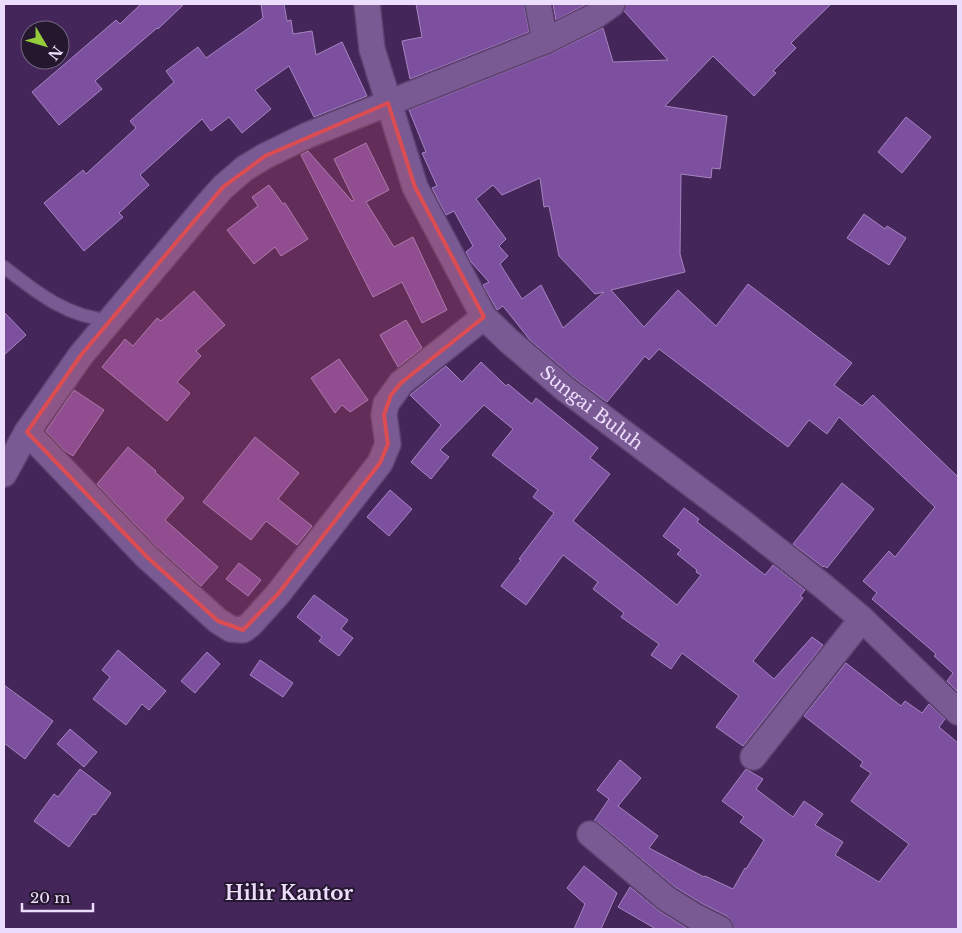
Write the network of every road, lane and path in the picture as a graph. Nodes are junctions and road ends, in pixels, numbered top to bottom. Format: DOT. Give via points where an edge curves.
graph roads {
  1 [pos="367,4"];
  2 [pos="538,4"];
  3 [pos="612,4"];
  4 [pos="545,41"];
  5 [pos="388,103"];
  6 [pos="4,267"];
  7 [pos="484,317"];
  8 [pos="110,320"];
  9 [pos="27,432"];
  10 [pos="4,474"];
  11 [pos="862,619"];
  12 [pos="958,712"];
  13 [pos="753,757"];
  14 [pos="590,834"];
  15 [pos="720,929"];
  1 -- 5 [label="street, Sungai Buluh" via="372,49"];
  2 -- 4 [label="street"];
  3 -- 4 [label="street" via="596,16"];
  4 -- 5 [label="street"];
  5 -- 7 [label="street, Sungai Buluh" via="416,187"];
  5 -- 8 [label="street" via="308,135 246,168 212,199"];
  6 -- 8 [label="lane" via="53,303 82,316"];
  7 -- 9 [label="street" via="401,383 391,395 384,414 388,444 380,463 278,594 243,630 231,629 218,621 147,557"];
  7 -- 11 [label="street, Sungai Buluh" via="564,388 743,523"];
  8 -- 9 [label="street"];
  9 -- 10 [label="street"];
  11 -- 12 [label="street, Sungai Buluh"];
  11 -- 13 [label="street"];
  14 -- 15 [label="street" via="667,899"];
}
